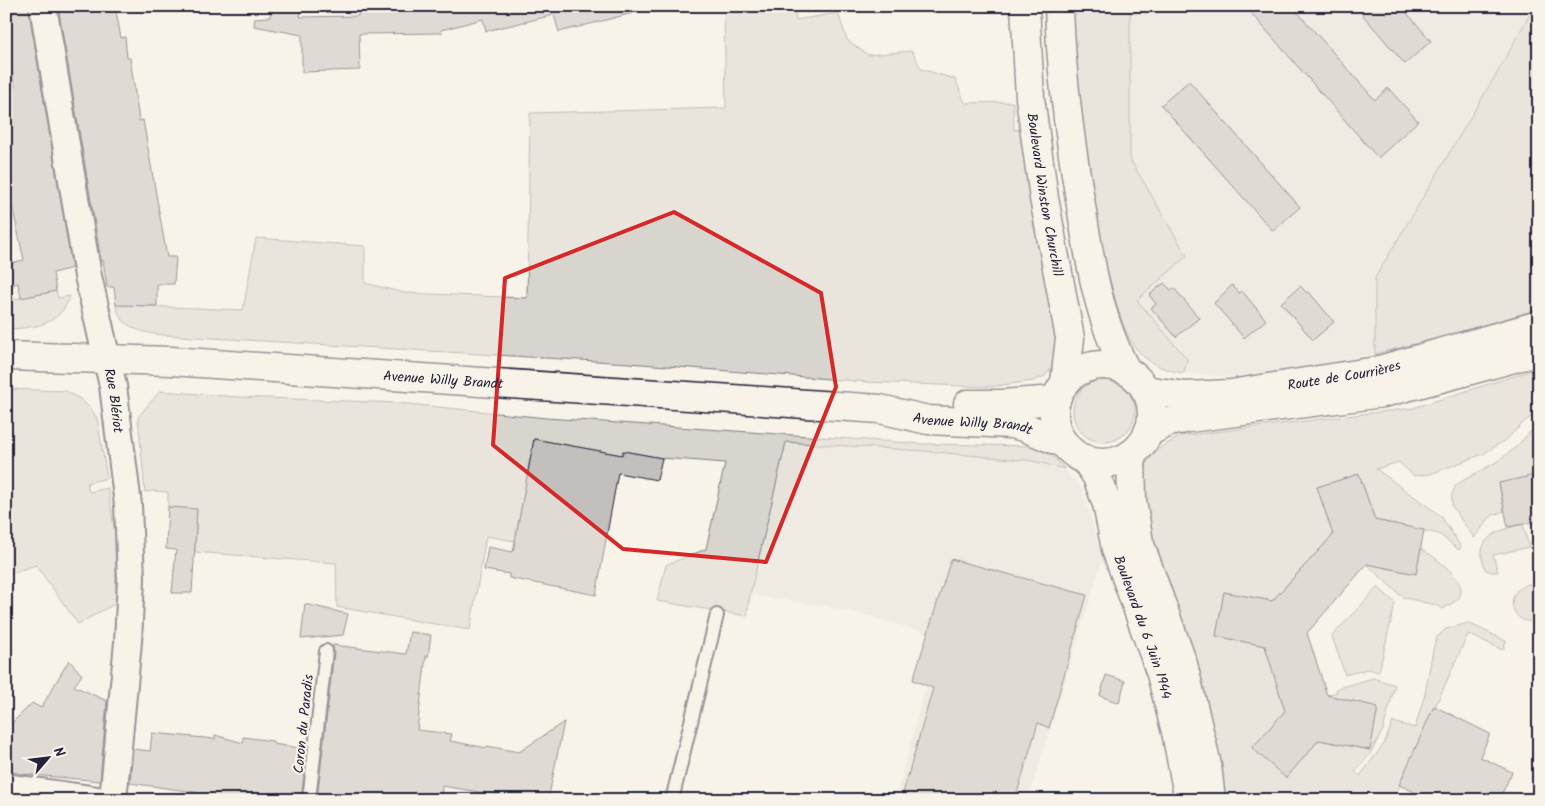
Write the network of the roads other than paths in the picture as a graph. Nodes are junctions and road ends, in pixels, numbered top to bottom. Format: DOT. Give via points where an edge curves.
graph roads {
  1 [pos="43,6"];
  2 [pos="1025,6"];
  3 [pos="1059,6"];
  4 [pos="1539,325"];
  5 [pos="1539,351"];
  6 [pos="6,356"];
  7 [pos="106,358"];
  8 [pos="1126,370"];
  9 [pos="1145,390"];
  10 [pos="1060,391"];
  11 [pos="880,408"];
  12 [pos="1148,432"];
  13 [pos="1075,452"];
  14 [pos="1131,454"];
  15 [pos="717,615"];
  16 [pos="326,651"];
  17 [pos="6,788"];
  18 [pos="98,800"];
  19 [pos="113,800"];
  20 [pos="309,800"];
  21 [pos="672,800"];
  22 [pos="1189,800"];
  23 [pos="1211,800"];
  1 -- 7 [label="street, Rue Blériot" via="88,276"];
  2 -- 10 [label="main road, Boulevard Winston Churchill" via="1030,98 1044,198 1070,338"];
  3 -- 8 [label="main road" via="1071,147 1090,260 1108,331"];
  4 -- 9 [label="main road, Route de Courrières" via="1376,371 1231,394 1185,396"];
  5 -- 12 [label="main road, Route de Courrières" via="1383,393 1189,418 1169,422"];
  6 -- 7 [label="main road, Avenue Willy Brandt"];
  7 -- 11 [label="main road, Avenue Willy Brandt"];
  7 -- 19 [label="street, Rue Blériot" via="113,386 128,505 131,579"];
  8 -- 9 [label="main road"];
  8 -- 10 [label="main road" via="1105,364 1084,368"];
  9 -- 12 [label="main road" via="1152,416"];
  10 -- 11 [label="main road, Avenue Willy Brandt" via="1002,404 928,403"];
  10 -- 13 [label="main road" via="1054,422 1058,434"];
  11 -- 13 [label="main road, Avenue Willy Brandt" via="928,420 1024,427"];
  12 -- 14 [label="main road"];
  13 -- 14 [label="main road" via="1097,462 1110,462"];
  13 -- 22 [label="main road, Boulevard du 6 Juin 1944" via="1097,477 1107,504 1116,549 1161,674"];
  14 -- 23 [label="main road, Boulevard du 6 Juin 1944" via="1132,500 1139,542 1183,664 1207,765"];
  15 -- 21 [label="lane"];
  16 -- 20 [label="lane, Coron du Paradis"];
  17 -- 18 [label="street"];
}
